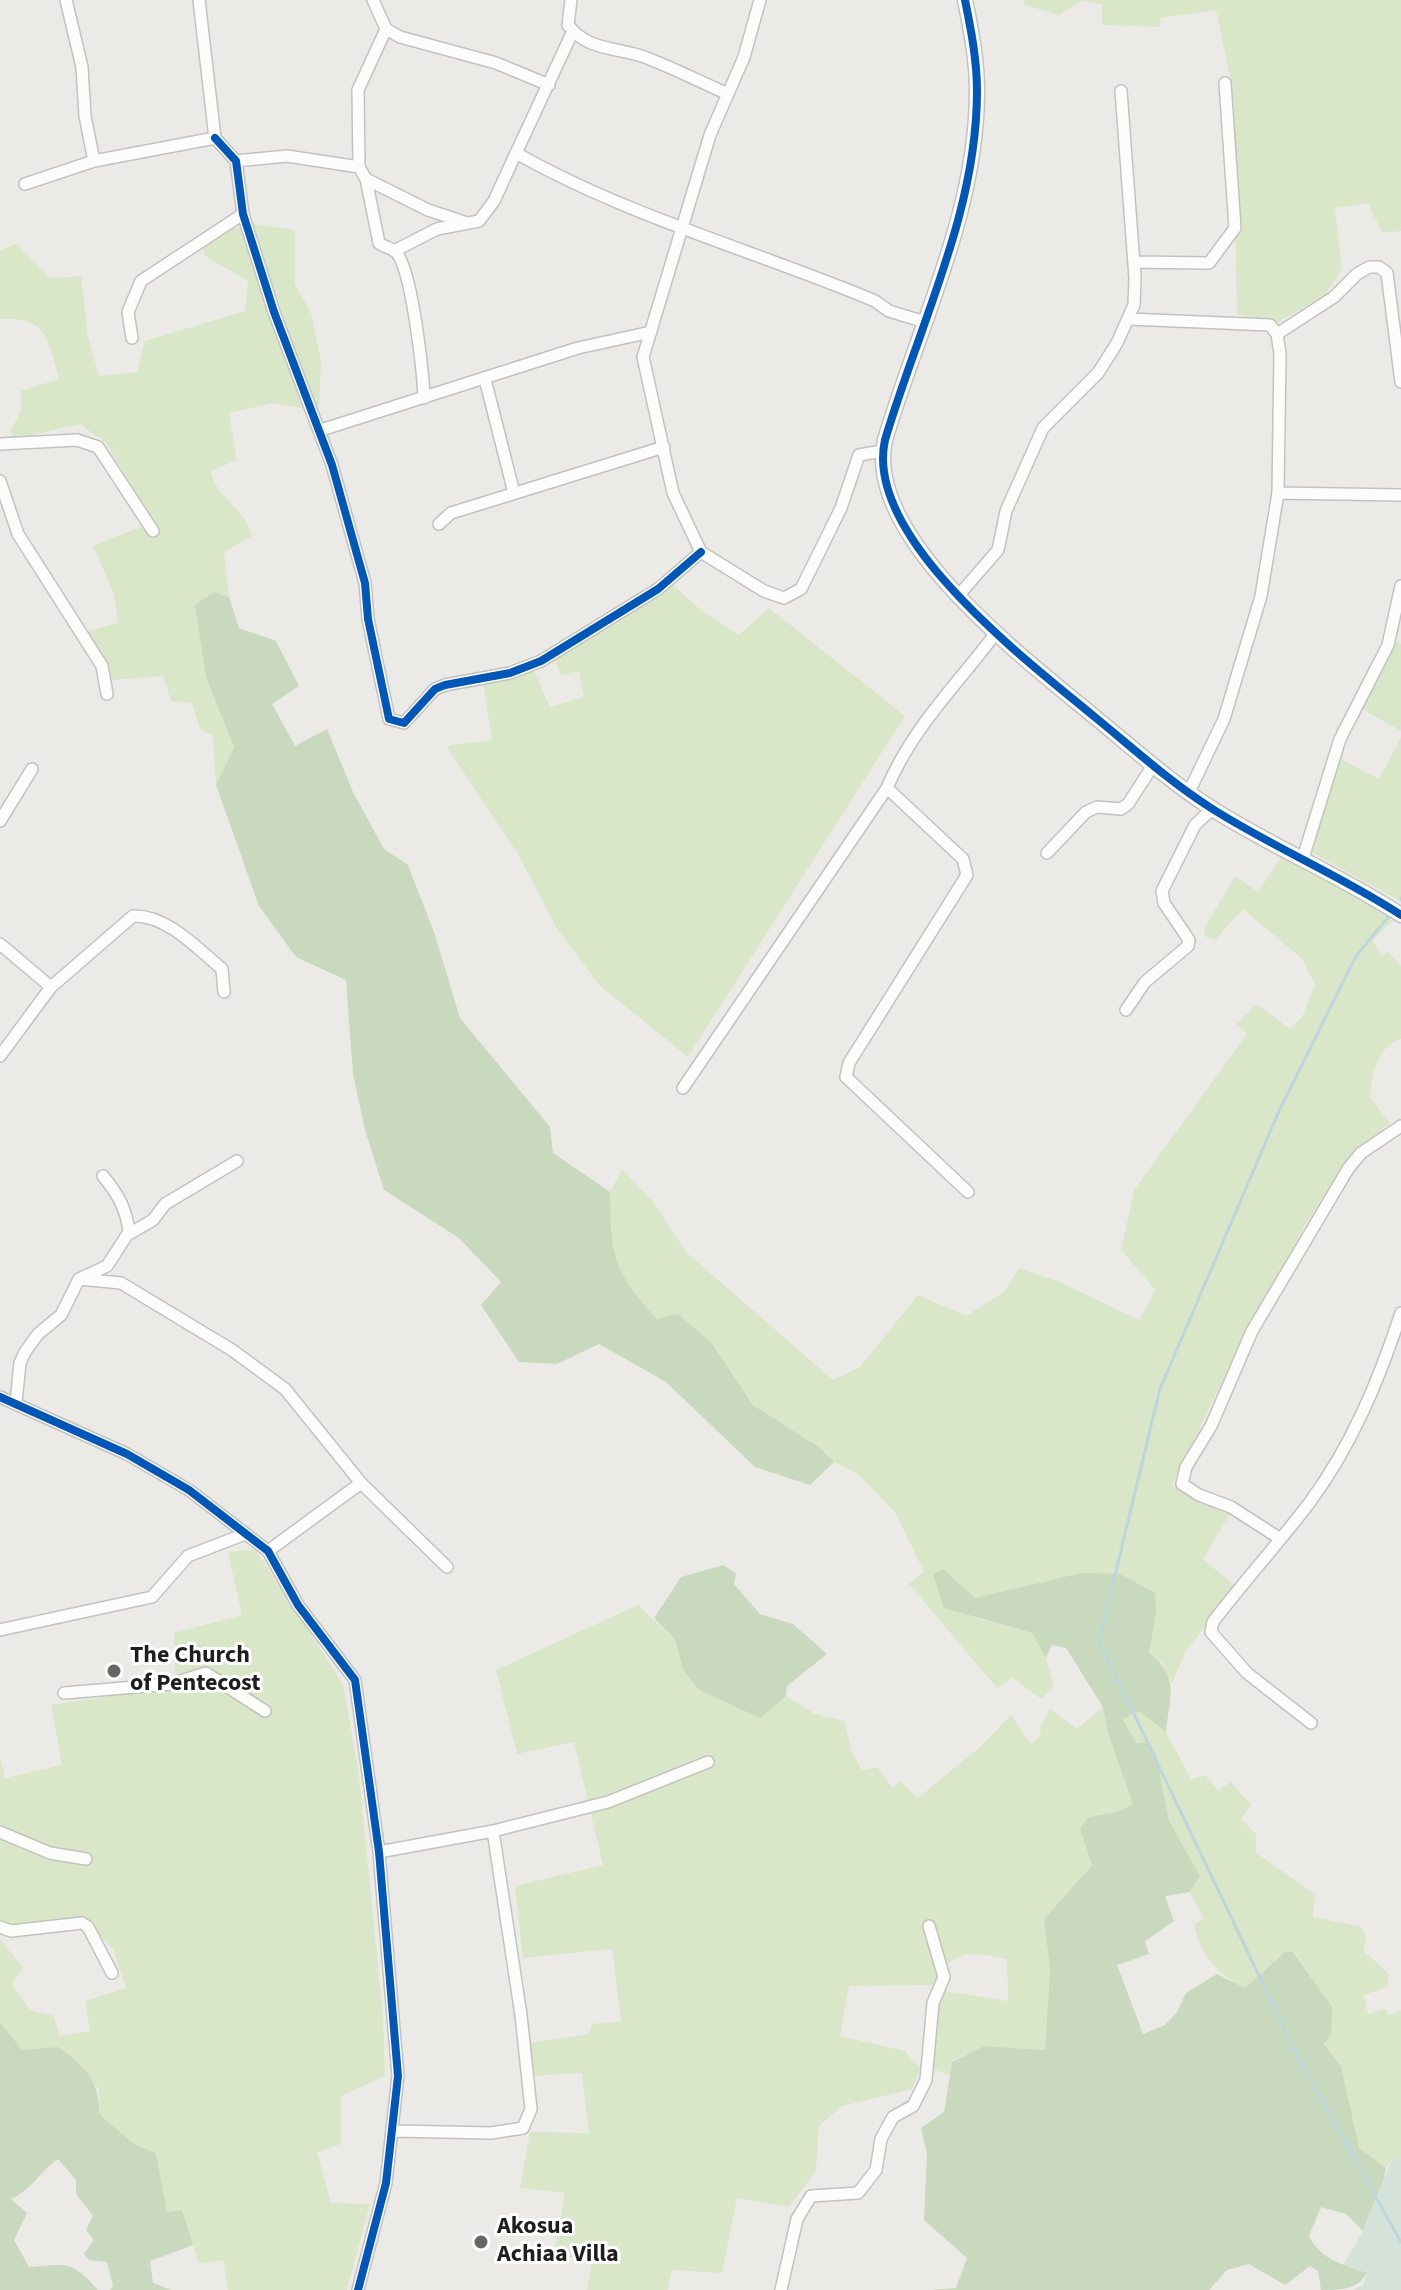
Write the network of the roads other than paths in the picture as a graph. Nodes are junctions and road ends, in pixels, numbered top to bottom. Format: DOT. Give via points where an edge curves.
graph roads {
  1 [pos="66,0"];
  2 [pos="199,0"];
  3 [pos="373,0"];
  4 [pos="571,0"];
  5 [pos="760,0"];
  6 [pos="965,0"];
  7 [pos="386,29"];
  8 [pos="573,31"];
  9 [pos="1225,83"];
  10 [pos="549,85"];
  11 [pos="1121,91"];
  12 [pos="728,94"];
  13 [pos="215,138"];
  14 [pos="516,153"];
  15 [pos="94,161"];
  16 [pos="236,161"];
  17 [pos="359,167"];
  18 [pos="366,179"];
  19 [pos="25,184"];
  20 [pos="243,214"];
  21 [pos="465,223"];
  22 [pos="682,226"];
  23 [pos="394,251"];
  24 [pos="1134,262"];
  25 [pos="1129,319"];
  26 [pos="925,322"];
  27 [pos="651,332"];
  28 [pos="1277,334"];
  29 [pos="132,338"];
  30 [pos="485,379"];
  31 [pos="1401,382"];
  32 [pos="424,398"];
  33 [pos="321,430"];
  34 [pos="0,444"];
  35 [pos="664,447"];
  36 [pos="882,451"];
  37 [pos="0,481"];
  38 [pos="514,493"];
  39 [pos="1278,493"];
  40 [pos="1401,495"];
  41 [pos="439,524"];
  42 [pos="153,531"];
  43 [pos="701,552"];
  44 [pos="1401,586"];
  45 [pos="958,596"];
  46 [pos="995,634"];
  47 [pos="107,694"];
  48 [pos="1152,767"];
  49 [pos="32,769"];
  50 [pos="887,788"];
  51 [pos="1189,792"];
  52 [pos="1212,809"];
  53 [pos="0,821"];
  54 [pos="1047,853"];
  55 [pos="1303,858"];
  56 [pos="1401,915"];
  57 [pos="0,944"];
  58 [pos="51,987"];
  59 [pos="224,992"];
  60 [pos="1126,1010"];
  61 [pos="0,1056"];
  62 [pos="683,1088"];
  63 [pos="1401,1126"];
  64 [pos="237,1161"];
  65 [pos="103,1176"];
  66 [pos="968,1192"];
  67 [pos="129,1233"];
  68 [pos="79,1279"];
  69 [pos="1401,1313"];
  70 [pos="0,1397"];
  71 [pos="16,1403"];
  72 [pos="361,1483"];
  73 [pos="245,1534"];
  74 [pos="1279,1538"];
  75 [pos="268,1551"];
  76 [pos="447,1567"];
  77 [pos="0,1630"];
  78 [pos="64,1693"];
  79 [pos="265,1711"];
  80 [pos="1311,1723"];
  81 [pos="708,1762"];
  82 [pos="493,1831"];
  83 [pos="0,1832"];
  84 [pos="379,1852"];
  85 [pos="86,1859"];
  86 [pos="929,1926"];
  87 [pos="0,1927"];
  88 [pos="112,1973"];
  89 [pos="394,2131"];
  90 [pos="358,2290"];
  91 [pos="781,2290"];
  1 -- 15 [label="street" via="82,67"];
  2 -- 13 [label="street"];
  3 -- 7 [label="street"];
  4 -- 8 [label="street" via="567,15"];
  5 -- 12 [label="street"];
  6 -- 26 [label="street" via="977,90 973,149 960,211"];
  7 -- 10 [label="street"];
  7 -- 17 [label="street" via="358,90"];
  8 -- 10 [label="street"];
  8 -- 12 [label="street" via="607,50 645,57"];
  9 -- 24 [label="street" via="1235,228 1209,263"];
  10 -- 14 [label="street"];
  11 -- 24 [label="street"];
  12 -- 22 [label="street"];
  13 -- 15 [label="street"];
  13 -- 16 [label="street"];
  14 -- 21 [label="street" via="494,201 479,221"];
  14 -- 22 [label="street" via="627,207"];
  15 -- 19 [label="street"];
  16 -- 17 [label="street" via="287,156"];
  16 -- 20 [label="street"];
  17 -- 18 [label="street"];
  18 -- 21 [label="street"];
  18 -- 23 [label="street" via="379,243"];
  20 -- 29 [label="street" via="141,281 128,312"];
  20 -- 33 [label="street" via="274,312"];
  21 -- 23 [label="street" via="437,229"];
  22 -- 26 [label="street"];
  22 -- 27 [label="street"];
  23 -- 32 [label="street" via="422,352"];
  24 -- 25 [label="street"];
  25 -- 28 [label="street" via="1260,323"];
  25 -- 45 [label="street" via="1098,373 1043,428 1006,511 998,550"];
  26 -- 36 [label="street"];
  27 -- 30 [label="street" via="578,348"];
  27 -- 35 [label="street" via="643,357 645,378"];
  28 -- 31 [label="street" via="1334,297 1357,274 1379,267 1387,273"];
  28 -- 39 [label="street" via="1282,376"];
  30 -- 32 [label="street"];
  30 -- 38 [label="street"];
  32 -- 33 [label="street"];
  33 -- 43 [label="street" via="365,583 385,711 396,722 414,716 435,689 541,661 658,589"];
  34 -- 42 [label="street" via="77,440 98,447"];
  35 -- 38 [label="street"];
  35 -- 43 [label="street" via="673,493"];
  36 -- 43 [label="street" via="859,455 841,508 793,596 764,591"];
  36 -- 45 [label="street" via="889,500"];
  37 -- 47 [label="street" via="18,534 102,666"];
  38 -- 41 [label="street" via="451,513"];
  39 -- 40 [label="street"];
  39 -- 51 [label="street" via="1261,596 1242,662 1224,719"];
  44 -- 55 [label="street" via="1388,645 1340,739"];
  45 -- 46 [label="street"];
  46 -- 48 [label="street"];
  46 -- 50 [label="street" via="922,724"];
  48 -- 51 [label="street"];
  48 -- 54 [label="street" via="1128,804 1086,812"];
  49 -- 53 [label="street"];
  50 -- 62 [label="street"];
  50 -- 66 [label="street" via="963,859 967,875 849,1063 846,1077"];
  51 -- 52 [label="street"];
  52 -- 55 [label="street"];
  52 -- 60 [label="street" via="1195,825 1162,891 1188,946 1145,982"];
  55 -- 56 [label="street"];
  57 -- 58 [label="street"];
  58 -- 59 [label="street" via="133,916 151,916 222,969"];
  58 -- 61 [label="street"];
  63 -- 74 [label="street" via="1361,1153 1348,1169 1252,1331 1211,1426 1186,1467 1182,1484"];
  64 -- 67 [label="street" via="176,1196 153,1220"];
  65 -- 67 [label="street" via="128,1217"];
  67 -- 68 [label="street" via="107,1266"];
  68 -- 71 [label="street" via="61,1315 25,1352"];
  68 -- 72 [label="street" via="121,1283 232,1350 285,1389"];
  69 -- 74 [label="street" via="1355,1427 1310,1502"];
  70 -- 71 [label="street"];
  71 -- 73 [label="street" via="164,1475"];
  72 -- 75 [label="street"];
  72 -- 76 [label="street"];
  73 -- 75 [label="street"];
  73 -- 77 [label="street" via="188,1556 152,1597"];
  74 -- 80 [label="street" via="1213,1622 1211,1632 1247,1673"];
  75 -- 84 [label="street" via="298,1605 355,1680"];
  78 -- 79 [label="street" via="171,1684 206,1673"];
  81 -- 82 [label="street" via="608,1802"];
  82 -- 84 [label="street"];
  82 -- 89 [label="street" via="531,2109 523,2128 491,2133"];
  83 -- 85 [label="street" via="50,1853"];
  84 -- 89 [label="street" via="398,2076"];
  86 -- 91 [label="street" via="944,1977 933,2003 926,2080 913,2106 893,2117 881,2139 876,2170 858,2193 811,2196 797,2219"];
  87 -- 88 [label="street" via="11,1931 82,1923"];
  89 -- 90 [label="street"];
}
